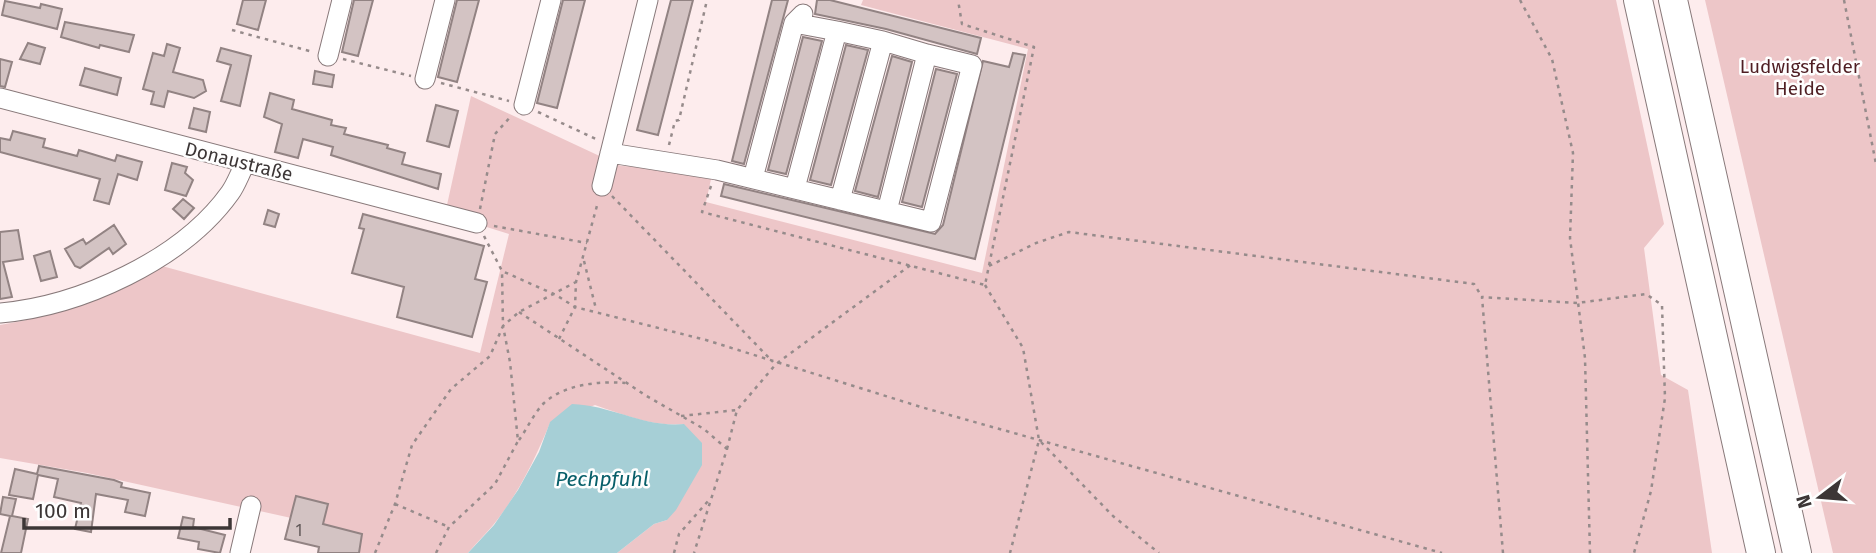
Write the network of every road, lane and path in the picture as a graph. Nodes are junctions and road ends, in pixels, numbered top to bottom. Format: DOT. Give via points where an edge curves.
graph roads {
  1 [pos="342,0"];
  2 [pos="445,0"];
  3 [pos="551,0"];
  4 [pos="648,0"];
  5 [pos="707,0"];
  6 [pos="958,0"];
  7 [pos="1520,0"];
  8 [pos="1638,0"];
  9 [pos="1673,0"];
  10 [pos="1844,0"];
  11 [pos="837,31"];
  12 [pos="883,41"];
  13 [pos="927,54"];
  14 [pos="328,56"];
  15 [pos="425,79"];
  16 [pos="0,98"];
  17 [pos="524,105"];
  18 [pos="610,153"];
  19 [pos="666,160"];
  20 [pos="245,164"];
  21 [pos="1876,164"];
  22 [pos="717,170"];
  23 [pos="753,178"];
  24 [pos="602,187"];
  25 [pos="795,188"];
  26 [pos="840,200"];
  27 [pos="887,211"];
  28 [pos="477,223"];
  29 [pos="587,243"];
  30 [pos="583,258"];
  31 [pos="912,264"];
  32 [pos="989,266"];
  33 [pos="502,271"];
  34 [pos="576,282"];
  35 [pos="985,285"];
  36 [pos="556,295"];
  37 [pos="1482,297"];
  38 [pos="1577,303"];
  39 [pos="575,307"];
  40 [pos="596,310"];
  41 [pos="519,312"];
  42 [pos="0,313"];
  43 [pos="503,326"];
  44 [pos="559,339"];
  45 [pos="776,364"];
  46 [pos="628,384"];
  47 [pos="737,410"];
  48 [pos="681,416"];
  49 [pos="1039,440"];
  50 [pos="518,441"];
  51 [pos="727,449"];
  52 [pos="711,498"];
  53 [pos="395,504"];
  54 [pos="251,506"];
  55 [pos="449,527"];
  56 [pos="240,553"];
  57 [pos="375,553"];
  58 [pos="436,553"];
  59 [pos="674,553"];
  60 [pos="694,553"];
  61 [pos="1010,553"];
  62 [pos="1159,553"];
  63 [pos="1442,553"];
  64 [pos="1503,553"];
  65 [pos="1590,553"];
  66 [pos="1634,553"];
  67 [pos="1761,553"];
  68 [pos="1797,553"];
  1 -- 14 [label="street"];
  2 -- 15 [label="street"];
  3 -- 17 [label="street"];
  4 -- 18 [label="street"];
  5 -- 19 [label="path"];
  6 -- 32 [label="path" via="962,24 1034,47"];
  7 -- 38 [label="path" via="1552,59 1573,153 1570,238"];
  8 -- 67 [label="highway"];
  9 -- 68 [label="highway"];
  10 -- 21 [label="path"];
  11 -- 12 [label="street"];
  11 -- 23 [label="street" via="799,18"];
  11 -- 25 [label="street"];
  12 -- 13 [label="street"];
  12 -- 26 [label="street"];
  13 -- 27 [label="street"];
  13 -- 27 [label="street" via="972,65 931,222"];
  16 -- 20 [label="street, Donaustraße"];
  17 -- 28 [label="path" via="495,134"];
  18 -- 19 [label="street"];
  18 -- 24 [label="street"];
  19 -- 22 [label="street"];
  20 -- 28 [label="street, Donaustraße"];
  20 -- 42 [label="street" via="230,193 155,261 65,300"];
  22 -- 23 [label="street"];
  22 -- 31 [label="path" via="702,212"];
  23 -- 25 [label="street"];
  24 -- 29 [label="path"];
  24 -- 45 [label="path"];
  25 -- 26 [label="street"];
  26 -- 27 [label="street"];
  28 -- 29 [label="path"];
  28 -- 33 [label="path"];
  29 -- 30 [label="path"];
  30 -- 34 [label="path"];
  30 -- 40 [label="path"];
  31 -- 35 [label="path"];
  31 -- 45 [label="path"];
  32 -- 35 [label="path"];
  32 -- 37 [label="path" via="1069,232 1311,265 1414,274 1474,284"];
  33 -- 36 [label="path"];
  33 -- 43 [label="path"];
  34 -- 36 [label="path"];
  34 -- 39 [label="path"];
  35 -- 49 [label="path" via="1023,348"];
  36 -- 39 [label="path"];
  36 -- 41 [label="path"];
  37 -- 38 [label="path"];
  37 -- 64 [label="path"];
  38 -- 65 [label="path" via="1585,358"];
  38 -- 66 [label="path" via="1646,294 1662,306 1665,398 1651,491"];
  39 -- 40 [label="path"];
  39 -- 44 [label="path"];
  40 -- 45 [label="path"];
  41 -- 43 [label="path"];
  41 -- 44 [label="path"];
  43 -- 50 [label="path"];
  43 -- 53 [label="path" via="490,356 451,389 412,445"];
  44 -- 46 [label="path"];
  45 -- 47 [label="path"];
  45 -- 49 [label="path"];
  46 -- 48 [label="path"];
  46 -- 50 [label="path" via="588,384 562,393 544,403"];
  47 -- 48 [label="path"];
  47 -- 51 [label="path"];
  48 -- 51 [label="path"];
  49 -- 61 [label="path"];
  49 -- 62 [label="path" via="1113,516"];
  49 -- 63 [label="path"];
  50 -- 55 [label="path" via="495,484"];
  51 -- 52 [label="path"];
  52 -- 59 [label="path" via="679,534"];
  52 -- 60 [label="path"];
  53 -- 55 [label="path"];
  53 -- 57 [label="path"];
  54 -- 56 [label="street"];
  55 -- 58 [label="path"];
}
